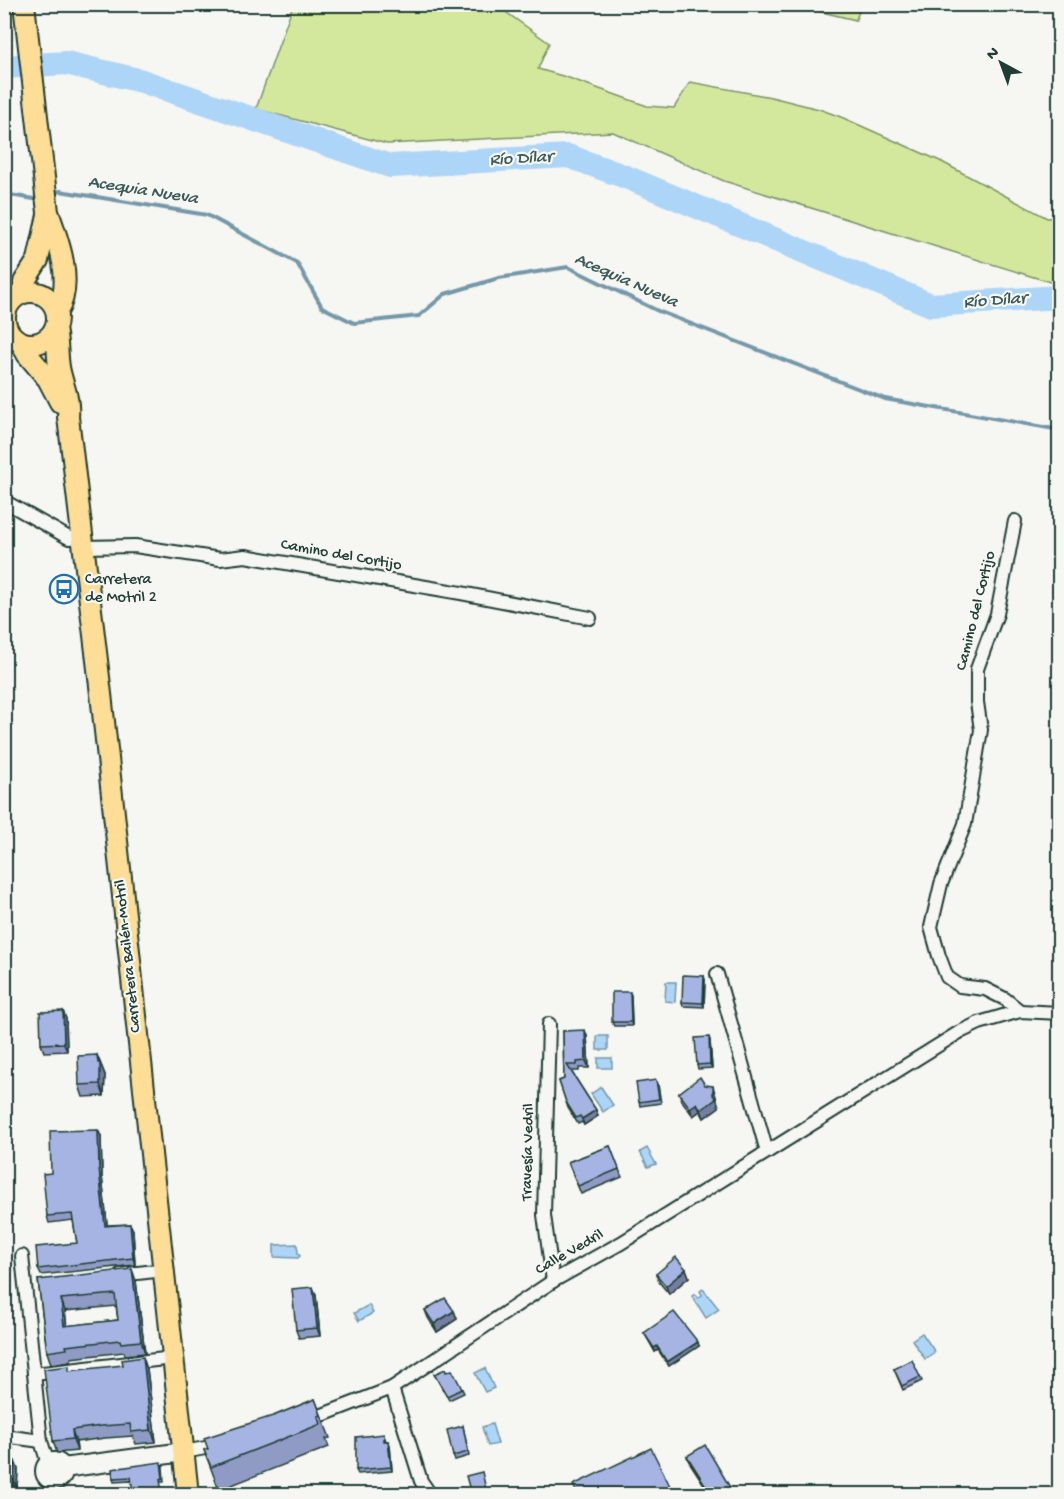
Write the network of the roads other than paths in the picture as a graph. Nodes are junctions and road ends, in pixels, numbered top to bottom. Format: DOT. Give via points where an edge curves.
graph roads {
  1 [pos="24,4"];
  2 [pos="47,209"];
  3 [pos="13,299"];
  4 [pos="56,321"];
  5 [pos="13,338"];
  6 [pos="68,417"];
  7 [pos="4,501"];
  8 [pos="1015,521"];
  9 [pos="83,542"];
  10 [pos="590,618"];
  11 [pos="717,974"];
  12 [pos="1020,1011"];
  13 [pos="1059,1013"];
  14 [pos="549,1024"];
  15 [pos="767,1152"];
  16 [pos="22,1256"];
  17 [pos="164,1270"];
  18 [pos="107,1276"];
  19 [pos="553,1281"];
  20 [pos="173,1358"];
  21 [pos="34,1374"];
  22 [pos="392,1388"];
  23 [pos="291,1426"];
  24 [pos="4,1436"];
  25 [pos="41,1440"];
  26 [pos="229,1444"];
  27 [pos="184,1452"];
  28 [pos="54,1476"];
  29 [pos="188,1494"];
  30 [pos="430,1494"];
  1 -- 2 [label="main road"];
  2 -- 3 [label="main road" via="38,260"];
  2 -- 4 [label="main road" via="65,274 63,302"];
  3 -- 4 [label="main road" via="35,291 44,295 52,301"];
  3 -- 5 [label="main road" via="5,315"];
  4 -- 5 [label="main road" via="48,338 40,342 32,344"];
  4 -- 6 [label="main road, Carretera Bailén-Motril"];
  5 -- 6 [label="main road, Carretera Bailén-Motril" via="48,379"];
  6 -- 9 [label="main road, Carretera Bailén-Motril"];
  7 -- 9 [label="street, Camino del Cortijo"];
  8 -- 12 [label="street, Camino del Cortijo" via="997,614 977,669 981,730 965,824 941,884 931,927 948,977 960,986 985,989"];
  9 -- 10 [label="street, Camino del Cortijo" via="220,559 245,556"];
  9 -- 17 [label="main road, Carretera Bailén-Motril"];
  11 -- 15 [label="street"];
  12 -- 13 [label="street, Calle Vedril"];
  12 -- 15 [label="street, Calle Vedril" via="958,1033"];
  14 -- 19 [label="street, Travesía Vedril" via="544,1215"];
  15 -- 19 [label="street, Calle Vedril"];
  16 -- 21 [label="street" via="32,1284"];
  17 -- 18 [label="street"];
  17 -- 20 [label="main road, Carretera Bailén-Motril"];
  19 -- 22 [label="street, Calle Vedril"];
  20 -- 21 [label="street"];
  20 -- 27 [label="main road, Carretera Bailén-Motril"];
  21 -- 25 [label="street"];
  22 -- 23 [label="street, Calle Vedril"];
  22 -- 30 [label="street" via="421,1481"];
  24 -- 25 [label="street"];
  25 -- 28 [label="street"];
  26 -- 27 [label="street"];
  27 -- 28 [label="street"];
  27 -- 29 [label="main road, Carretera Bailén-Motril"];
}
